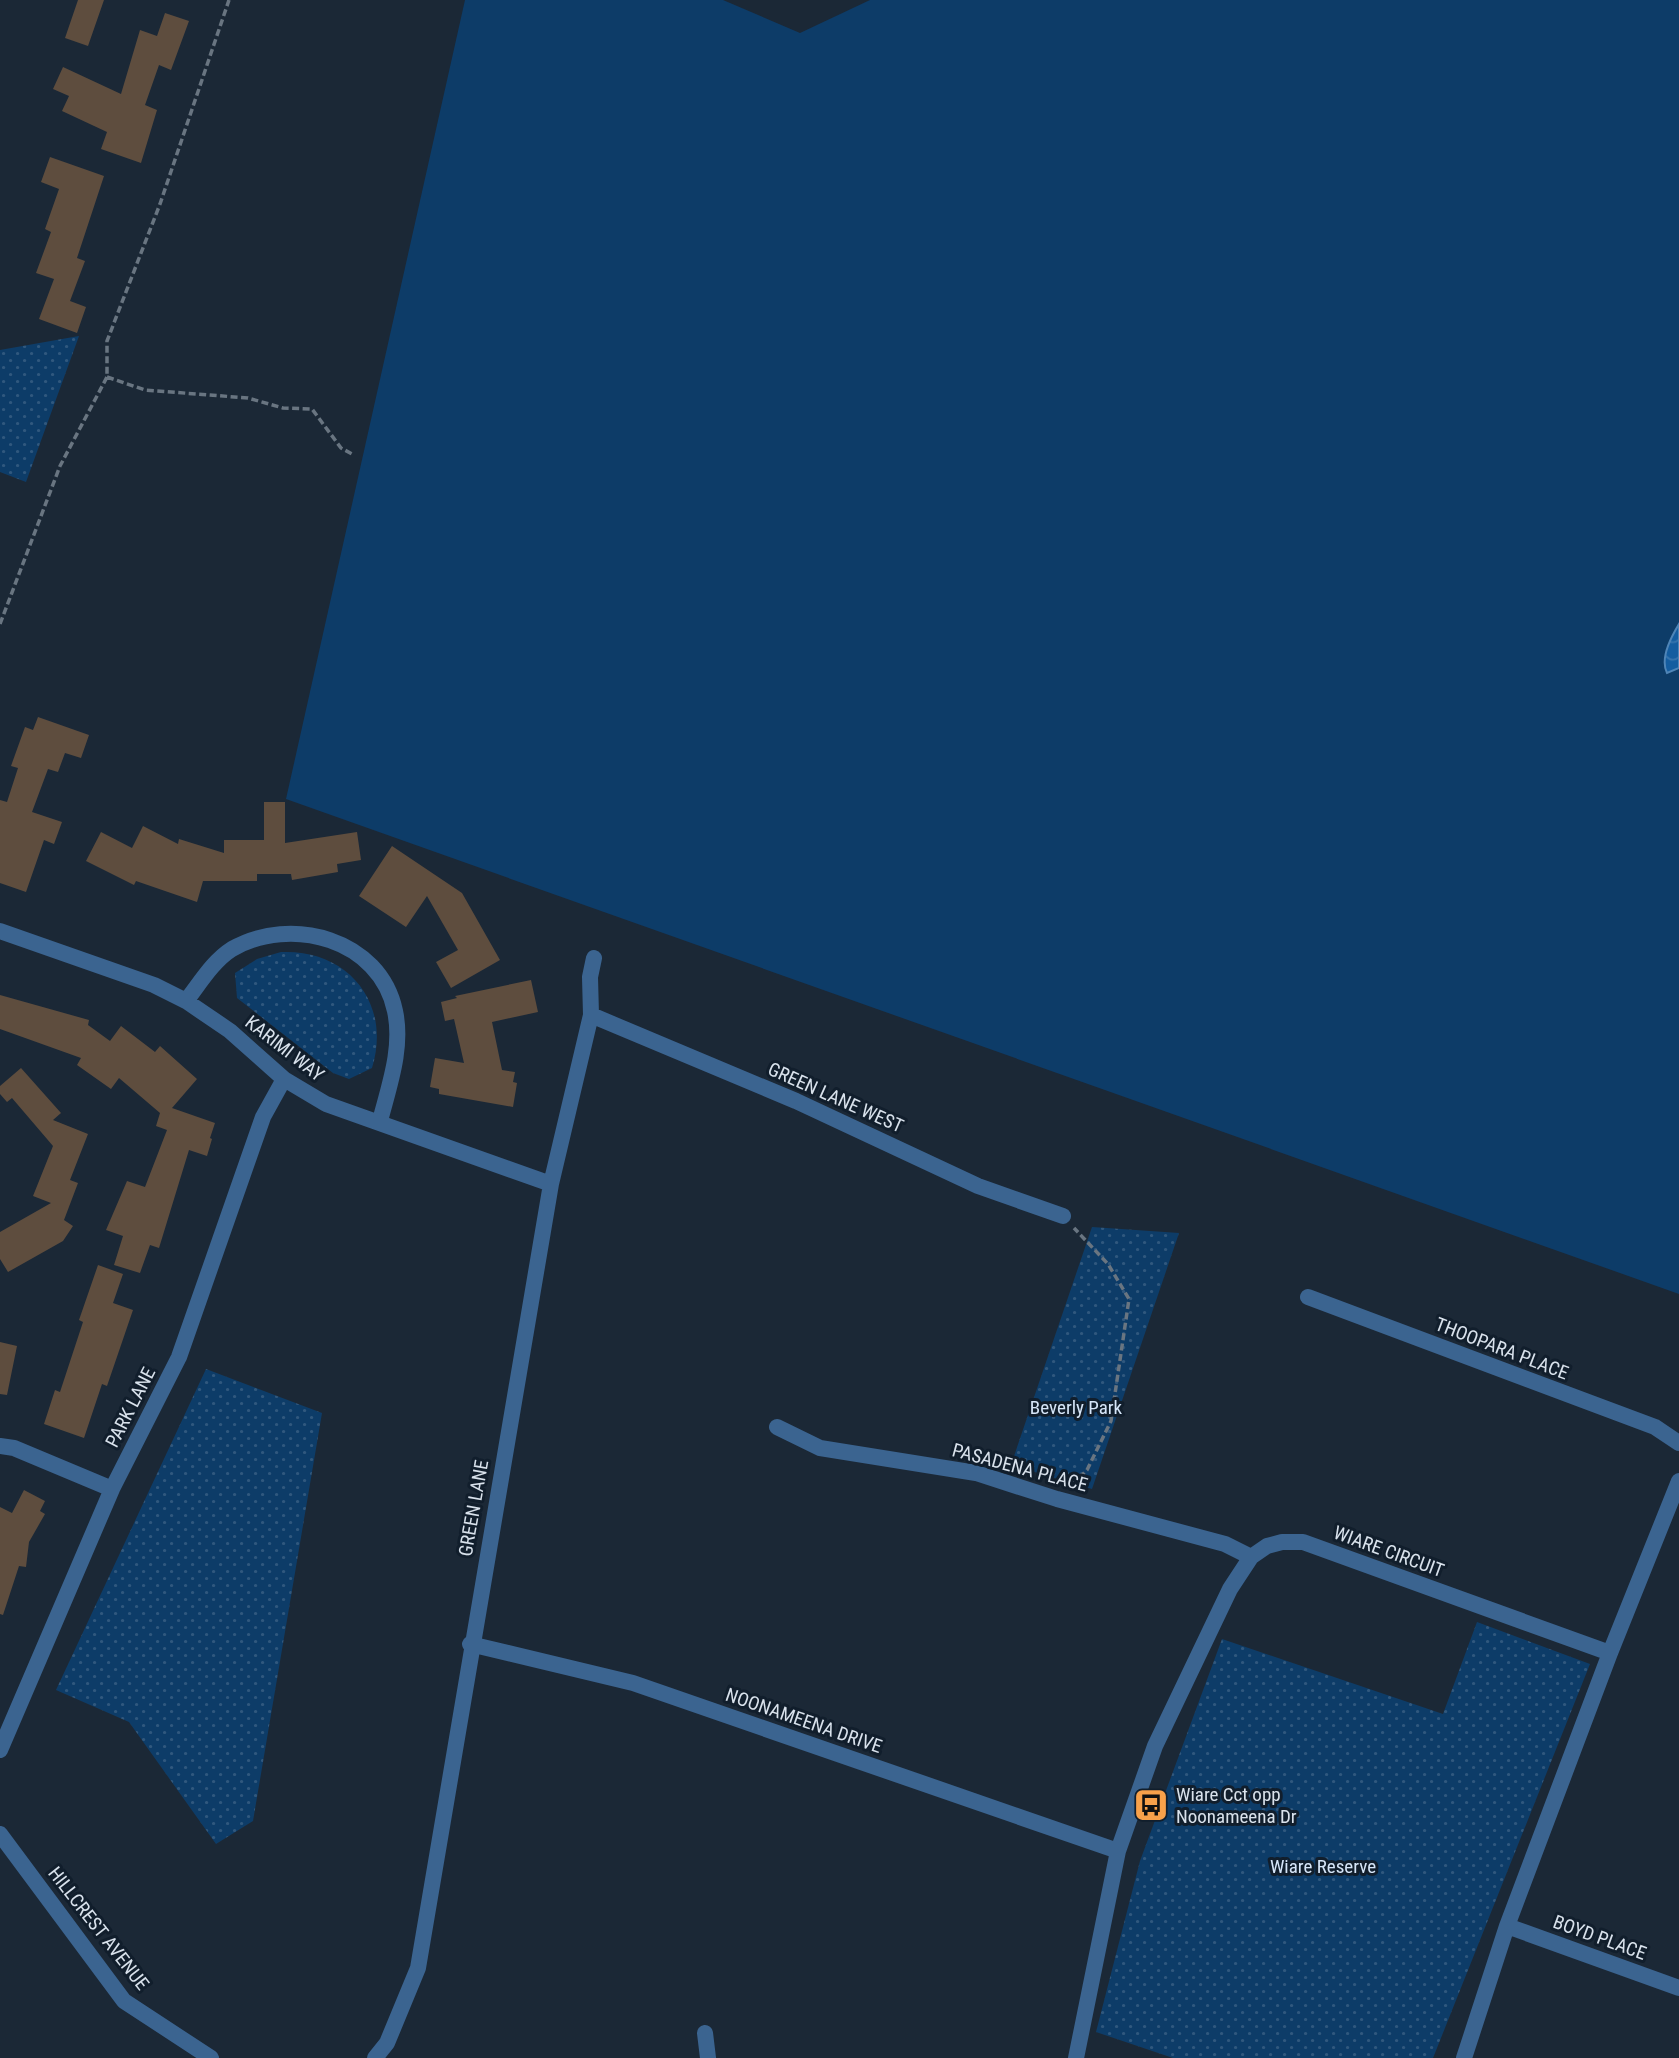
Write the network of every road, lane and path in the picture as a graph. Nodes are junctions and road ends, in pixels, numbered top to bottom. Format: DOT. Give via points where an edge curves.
graph roads {
  1 [pos="229,0"];
  2 [pos="107,377"];
  3 [pos="354,455"];
  4 [pos="0,624"];
  5 [pos="0,931"];
  6 [pos="594,958"];
  7 [pos="186,1001"];
  8 [pos="591,1015"];
  9 [pos="284,1079"];
  10 [pos="380,1121"];
  11 [pos="551,1184"];
  12 [pos="1063,1216"];
  13 [pos="1308,1297"];
  14 [pos="777,1427"];
  15 [pos="1679,1443"];
  16 [pos="0,1446"];
  17 [pos="1679,1481"];
  18 [pos="111,1489"];
  19 [pos="1058,1499"];
  20 [pos="1251,1557"];
  21 [pos="470,1644"];
  22 [pos="1610,1653"];
  23 [pos="0,1750"];
  24 [pos="0,1834"];
  25 [pos="1118,1852"];
  26 [pos="1507,1926"];
  27 [pos="1679,1988"];
  28 [pos="705,2033"];
  29 [pos="211,2058"];
  30 [pos="375,2058"];
  31 [pos="708,2058"];
  32 [pos="1076,2058"];
  33 [pos="1464,2058"];
  1 -- 2 [label="path" via="160,204 107,341"];
  2 -- 3 [label="path" via="145,390 215,394 312,409 341,448"];
  2 -- 4 [label="path" via="60,466"];
  5 -- 7 [label="street, KARIMI WAY"];
  6 -- 8 [label="street, GREEN LANE"];
  7 -- 9 [label="street, KARIMI WAY" via="230,1031"];
  7 -- 10 [label="street" via="223,956 261,937 302,933 327,938 354,952 383,983 395,1011 398,1043"];
  8 -- 11 [label="street, GREEN LANE"];
  8 -- 12 [label="street, GREEN LANE WEST" via="796,1101 978,1186"];
  9 -- 10 [label="street, KARIMI WAY" via="326,1104"];
  9 -- 18 [label="street, PARK LANE" via="263,1116 179,1357"];
  10 -- 11 [label="street, KARIMI WAY"];
  11 -- 21 [label="street, GREEN LANE"];
  12 -- 19 [label="path" via="1108,1264 1129,1299 1111,1421 1087,1470"];
  13 -- 15 [label="street, THOOPARA PLACE" via="1655,1427"];
  14 -- 19 [label="street, PASADENA PLACE" via="820,1448 976,1473"];
  16 -- 18 [label="street"];
  17 -- 22 [label="street"];
  18 -- 23 [label="street, PARK LANE"];
  19 -- 20 [label="street, PASADENA PLACE" via="1225,1544"];
  20 -- 22 [label="street, WIARE CIRCUIT" via="1267,1546 1303,1542"];
  20 -- 25 [label="street" via="1230,1589 1155,1746"];
  21 -- 25 [label="street, NOONAMEENA DRIVE" via="634,1683"];
  21 -- 30 [label="street, GREEN LANE" via="418,1968 387,2043"];
  22 -- 26 [label="street"];
  24 -- 29 [label="street, HILLCREST AVENUE" via="124,2001"];
  25 -- 32 [label="street"];
  26 -- 27 [label="street, BOYD PLACE"];
  26 -- 33 [label="street"];
  28 -- 31 [label="street"];
}
